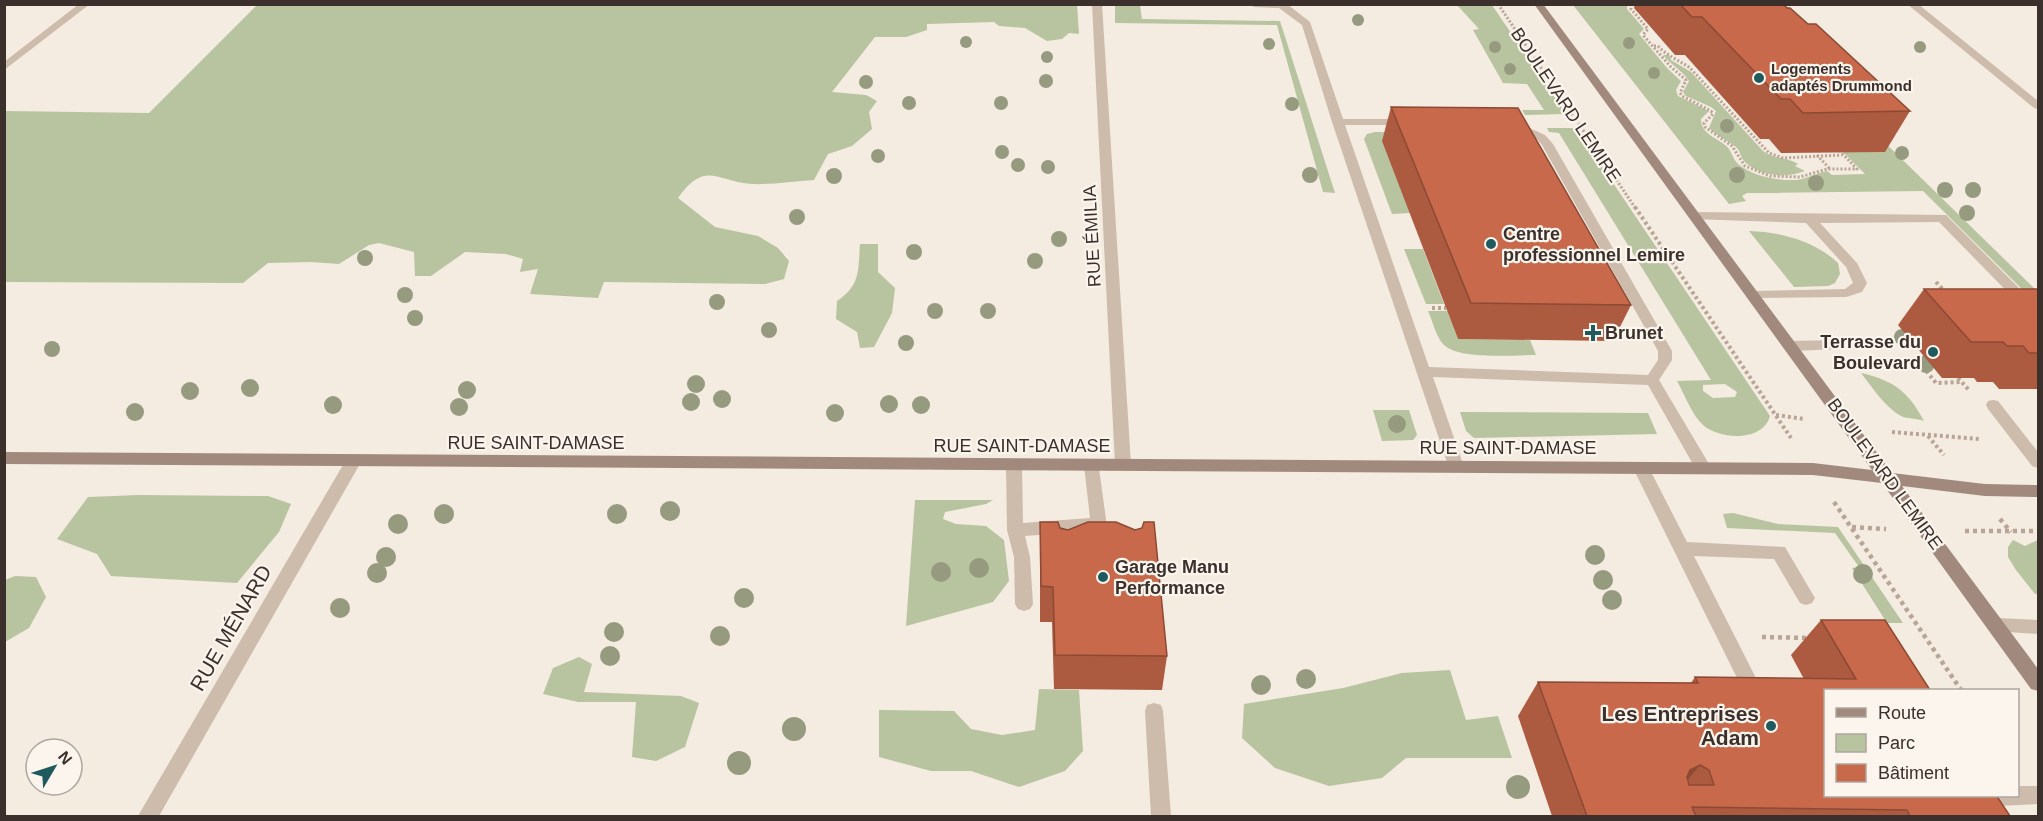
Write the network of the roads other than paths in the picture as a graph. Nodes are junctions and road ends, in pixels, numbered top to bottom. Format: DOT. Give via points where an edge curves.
graph roads {
  1 [pos="86,4"];
  2 [pos="1097,4"];
  3 [pos="1254,4"];
  4 [pos="1538,4"];
  5 [pos="1911,4"];
  6 [pos="4,67"];
  7 [pos="2038,106"];
  8 [pos="1338,122"];
  9 [pos="1424,122"];
  10 [pos="1495,123"];
  11 [pos="1695,216"];
  12 [pos="1810,219"];
  13 [pos="1753,295"];
  14 [pos="2038,315"];
  15 [pos="1888,344"];
  16 [pos="1791,346"];
  17 [pos="1423,372"];
  18 [pos="1652,380"];
  19 [pos="1993,405"];
  20 [pos="4,458"];
  21 [pos="353,462"];
  22 [pos="2038,462"];
  23 [pos="1014,465"];
  24 [pos="1092,465"];
  25 [pos="1123,465"];
  26 [pos="1456,467"];
  27 [pos="1641,468"];
  28 [pos="1704,468"];
  29 [pos="1888,478"];
  30 [pos="2038,491"];
  31 [pos="1099,529"];
  32 [pos="1015,530"];
  33 [pos="1083,546"];
  34 [pos="1115,546"];
  35 [pos="1682,549"];
  36 [pos="1806,598"];
  37 [pos="1024,604"];
  38 [pos="1997,626"];
  39 [pos="2038,627"];
  40 [pos="2038,683"];
  41 [pos="1751,686"];
  42 [pos="1154,711"];
  43 [pos="2019,795"];
  44 [pos="2038,795"];
  45 [pos="1983,797"];
  46 [pos="148,816"];
  47 [pos="1161,816"];
  48 [pos="1995,816"];
  1 -- 6 [label="street"];
  2 -- 25 [label="street, RUE ÉMILIA"];
  3 -- 8 [label="street" via="1281,5 1307,24"];
  4 -- 11 [label="street, BOULEVARD LEMIRE"];
  5 -- 7 [label="street"];
  8 -- 9 [label="street"];
  8 -- 17 [label="street"];
  10 -- 18 [label="street" via="1518,126 1547,144 1665,351 1665,360"];
  11 -- 12 [label="street"];
  11 -- 13 [label="street, BOULEVARD LEMIRE"];
  12 -- 13 [label="street" via="1858,274 1857,289 1846,293"];
  12 -- 14 [label="street" via="1942,218"];
  13 -- 16 [label="street, BOULEVARD LEMIRE"];
  15 -- 16 [label="street"];
  16 -- 29 [label="street, BOULEVARD LEMIRE"];
  17 -- 18 [label="street"];
  17 -- 26 [label="street"];
  18 -- 28 [label="street"];
  19 -- 22 [label="street"];
  20 -- 21 [label="street, RUE SAINT-DAMASE"];
  21 -- 23 [label="street, RUE SAINT-DAMASE"];
  21 -- 46 [label="street, RUE MÉNARD"];
  23 -- 24 [label="street, RUE SAINT-DAMASE"];
  23 -- 32 [label="street"];
  24 -- 25 [label="street, RUE SAINT-DAMASE"];
  24 -- 31 [label="street"];
  25 -- 26 [label="street, RUE SAINT-DAMASE"];
  26 -- 27 [label="street, RUE SAINT-DAMASE"];
  27 -- 28 [label="street, RUE SAINT-DAMASE"];
  27 -- 35 [label="street"];
  28 -- 29 [label="street, RUE SAINT-DAMASE" via="1813,469"];
  29 -- 30 [label="street, RUE SAINT-DAMASE" via="1985,490"];
  29 -- 38 [label="street, BOULEVARD LEMIRE"];
  31 -- 32 [label="street"];
  31 -- 33 [label="street"];
  31 -- 34 [label="street"];
  32 -- 37 [label="street" via="1022,557"];
  35 -- 36 [label="street" via="1779,552"];
  35 -- 41 [label="street"];
  38 -- 39 [label="street"];
  38 -- 40 [label="street, BOULEVARD LEMIRE"];
  42 -- 47 [label="street"];
  43 -- 44 [label="street"];
  45 -- 48 [label="street"];
}
